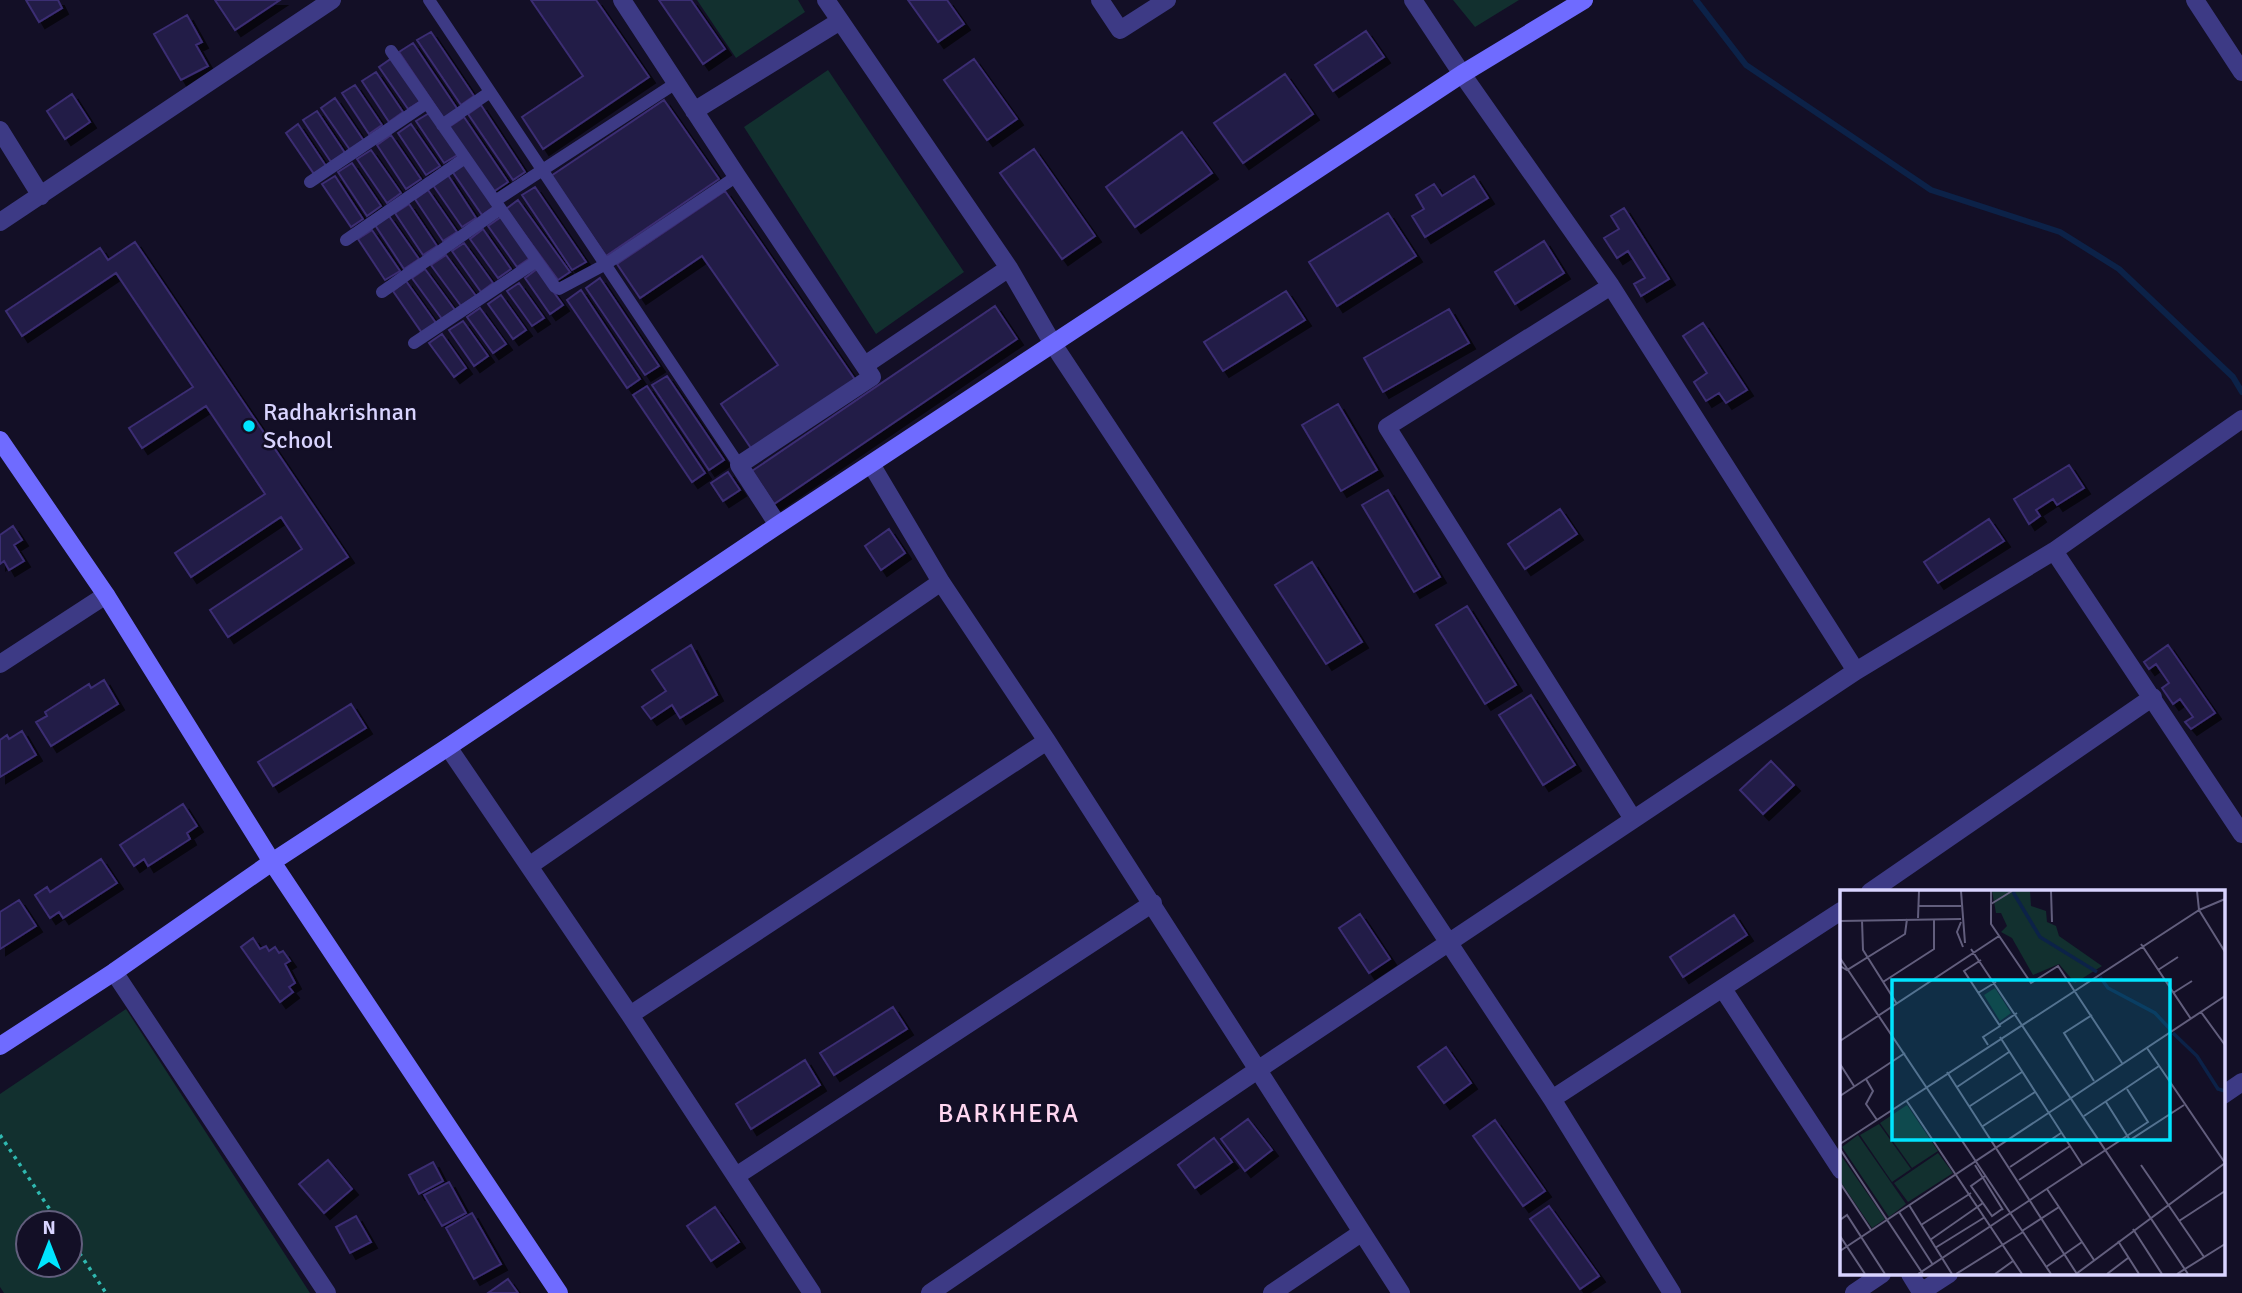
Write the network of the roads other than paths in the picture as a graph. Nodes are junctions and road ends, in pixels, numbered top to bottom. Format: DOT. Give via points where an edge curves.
graph roads {
  1 [pos="332,0"];
  2 [pos="429,0"];
  3 [pos="622,0"];
  4 [pos="826,0"];
  5 [pos="1100,0"];
  6 [pos="1167,0"];
  7 [pos="1413,0"];
  8 [pos="1584,0"];
  9 [pos="2195,0"];
  10 [pos="840,21"];
  11 [pos="391,51"];
  12 [pos="2242,72"];
  13 [pos="1462,74"];
  14 [pos="676,83"];
  15 [pos="491,92"];
  16 [pos="427,103"];
  17 [pos="694,111"];
  18 [pos="442,125"];
  19 [pos="0,130"];
  20 [pos="465,158"];
  21 [pos="542,169"];
  22 [pos="737,176"];
  23 [pos="310,182"];
  24 [pos="41,196"];
  25 [pos="498,205"];
  26 [pos="0,222"];
  27 [pos="346,240"];
  28 [pos="537,261"];
  29 [pos="606,264"];
  30 [pos="1009,268"];
  31 [pos="1611,286"];
  32 [pos="382,292"];
  33 [pos="414,342"];
  34 [pos="1054,344"];
  35 [pos="866,365"];
  36 [pos="2238,422"];
  37 [pos="0,440"];
  38 [pos="871,464"];
  39 [pos="739,465"];
  40 [pos="778,525"];
  41 [pos="2054,551"];
  42 [pos="941,582"];
  43 [pos="106,595"];
  44 [pos="0,664"];
  45 [pos="1856,671"];
  46 [pos="2153,698"];
  47 [pos="1047,741"];
  48 [pos="448,747"];
  49 [pos="1633,819"];
  50 [pos="2242,834"];
  51 [pos="272,862"];
  52 [pos="529,866"];
  53 [pos="1897,885"];
  54 [pos="1878,890"];
  55 [pos="1153,903"];
  56 [pos="1840,912"];
  57 [pos="1448,942"];
  58 [pos="114,972"];
  59 [pos="1723,989"];
  60 [pos="630,1015"];
  61 [pos="0,1046"];
  62 [pos="1259,1069"];
  63 [pos="2242,1082"];
  64 [pos="2224,1094"];
  65 [pos="1552,1099"];
  66 [pos="1840,1168"];
  67 [pos="736,1176"];
  68 [pos="1361,1233"];
  69 [pos="1879,1276"];
  70 [pos="1911,1276"];
  71 [pos="1946,1276"];
  72 [pos="327,1293"];
  73 [pos="559,1293"];
  74 [pos="812,1293"];
  75 [pos="930,1293"];
  76 [pos="1272,1293"];
  77 [pos="1401,1293"];
  78 [pos="1672,1293"];
  79 [pos="1854,1293"];
  1 -- 24 [label="street"];
  2 -- 15 [label="lane"];
  3 -- 14 [label="street"];
  4 -- 10 [label="street"];
  5 -- 6 [label="street" via="1119,30"];
  7 -- 13 [label="street"];
  8 -- 13 [label="main road"];
  9 -- 12 [label="street"];
  10 -- 17 [label="street"];
  10 -- 30 [label="street"];
  11 -- 16 [label="lane"];
  13 -- 31 [label="street"];
  13 -- 34 [label="main road"];
  14 -- 17 [label="street"];
  14 -- 21 [label="lane"];
  15 -- 18 [label="lane"];
  15 -- 21 [label="lane"];
  16 -- 18 [label="lane"];
  16 -- 23 [label="lane"];
  17 -- 22 [label="street"];
  18 -- 20 [label="lane"];
  19 -- 24 [label="street"];
  20 -- 25 [label="lane"];
  20 -- 27 [label="lane"];
  21 -- 25 [label="lane"];
  21 -- 29 [label="lane"];
  22 -- 29 [label="lane"];
  22 -- 35 [label="street"];
  24 -- 26 [label="street"];
  25 -- 28 [label="lane"];
  25 -- 32 [label="lane"];
  28 -- 29 [label="lane" via="559,289"];
  28 -- 33 [label="lane"];
  29 -- 39 [label="lane"];
  30 -- 34 [label="street"];
  30 -- 35 [label="street"];
  31 -- 45 [label="street"];
  31 -- 49 [label="street" via="1387,427"];
  34 -- 38 [label="main road"];
  34 -- 57 [label="street"];
  35 -- 39 [label="street" via="872,377"];
  36 -- 41 [label="street"];
  37 -- 43 [label="main road"];
  38 -- 40 [label="main road"];
  38 -- 42 [label="street"];
  39 -- 40 [label="street"];
  40 -- 48 [label="main road"];
  41 -- 45 [label="street"];
  41 -- 46 [label="street"];
  42 -- 47 [label="street"];
  42 -- 52 [label="street"];
  43 -- 44 [label="street"];
  43 -- 51 [label="main road"];
  45 -- 49 [label="street"];
  46 -- 50 [label="street"];
  46 -- 53 [label="street"];
  47 -- 55 [label="street"];
  47 -- 60 [label="street"];
  48 -- 51 [label="main road"];
  48 -- 52 [label="street"];
  49 -- 57 [label="street"];
  51 -- 58 [label="main road"];
  51 -- 73 [label="main road"];
  52 -- 60 [label="street"];
  53 -- 54 [label="street"];
  55 -- 62 [label="street"];
  55 -- 67 [label="street"];
  56 -- 59 [label="street"];
  57 -- 62 [label="street"];
  57 -- 65 [label="street"];
  58 -- 61 [label="main road"];
  58 -- 72 [label="street"];
  59 -- 65 [label="street"];
  59 -- 66 [label="street"];
  60 -- 67 [label="street"];
  62 -- 68 [label="street"];
  62 -- 75 [label="street"];
  63 -- 64 [label="street"];
  65 -- 78 [label="street"];
  67 -- 74 [label="street"];
  68 -- 76 [label="street"];
  68 -- 77 [label="street"];
  69 -- 79 [label="street"];
  70 -- 71 [label="street" via="1921,1292"];
}
